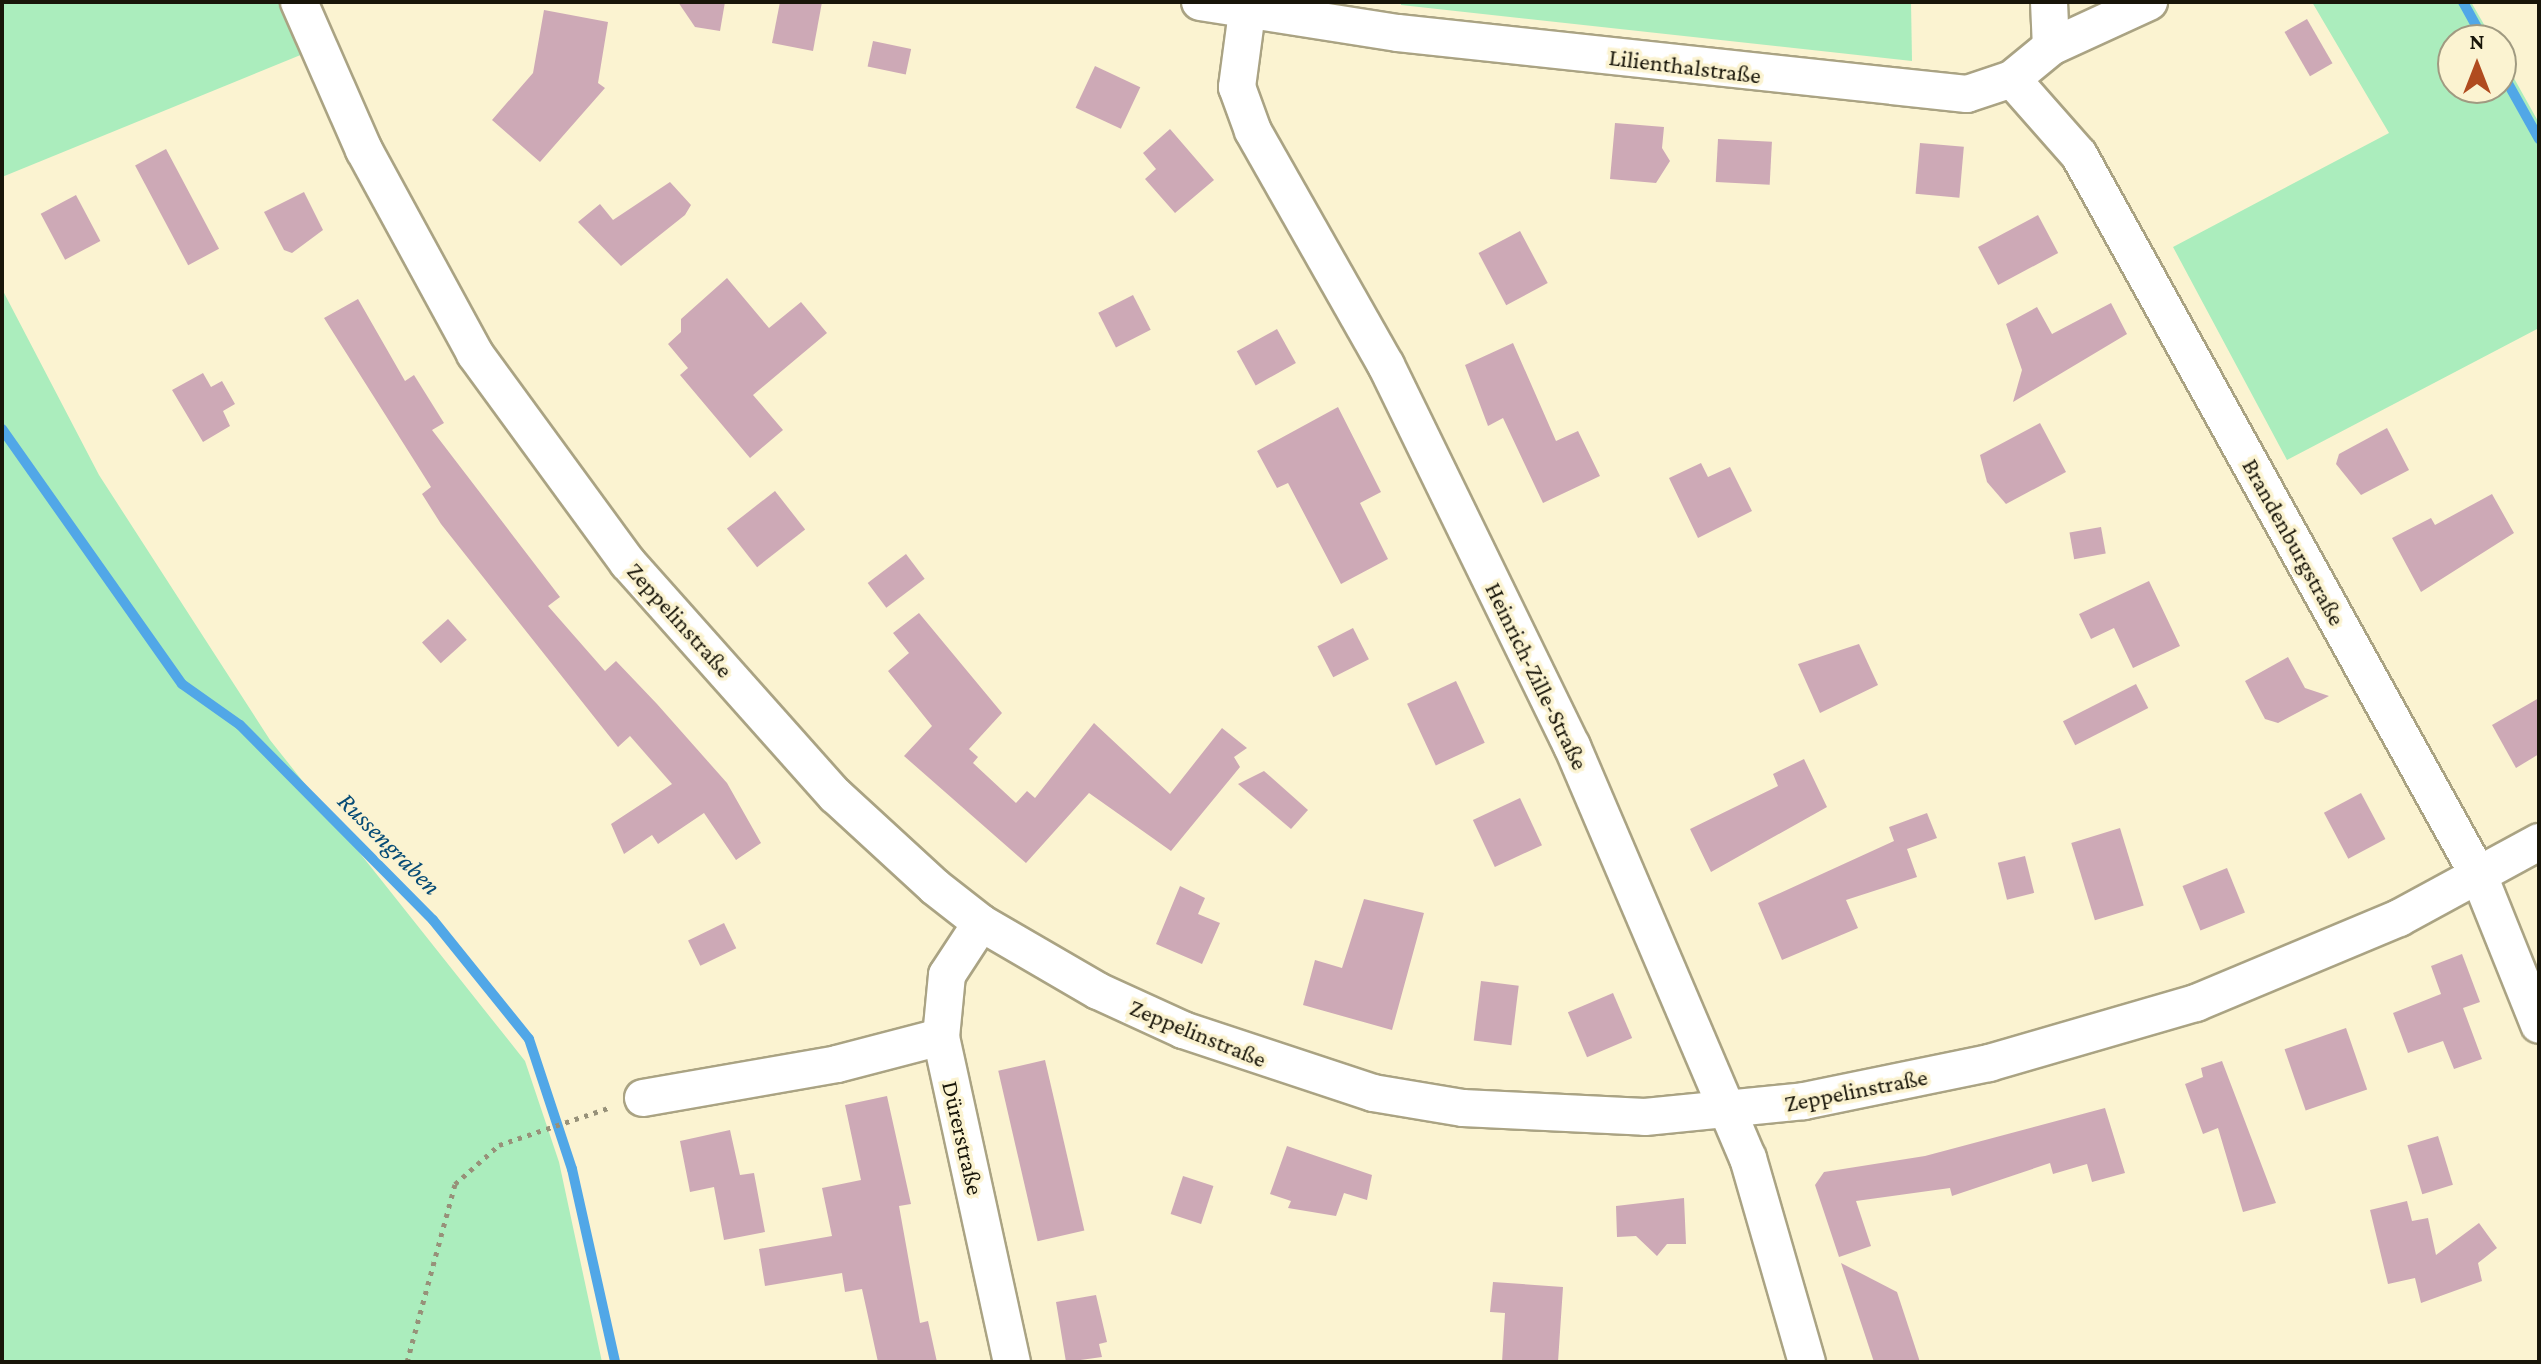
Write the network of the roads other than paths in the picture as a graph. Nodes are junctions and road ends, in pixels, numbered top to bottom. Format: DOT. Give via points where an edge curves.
graph roads {
  1 [pos="299,2"];
  2 [pos="1200,2"];
  3 [pos="2049,2"];
  4 [pos="2149,2"];
  5 [pos="1247,12"];
  6 [pos="2051,47"];
  7 [pos="2012,79"];
  8 [pos="2539,842"];
  9 [pos="2480,878"];
  10 [pos="981,923"];
  11 [pos="2539,1025"];
  12 [pos="941,1037"];
  13 [pos="643,1098"];
  14 [pos="1728,1112"];
  15 [pos="1012,1362"];
  16 [pos="1807,1362"];
  1 -- 10 [label="street, Zeppelinstraße" via="364,150 428,274 475,354 552,461 628,563 835,795"];
  2 -- 5 [label="street, Lilienthalstraße"];
  3 -- 6 [label="street"];
  4 -- 6 [label="street, Lilienthalstraße"];
  5 -- 7 [label="street, Lilienthalstraße" via="1903,91 1967,94"];
  5 -- 14 [label="street, Heinrich-Zille-Straße" via="1237,87 1253,131 1386,365 1572,746"];
  6 -- 7 [label="street, Lilienthalstraße"];
  7 -- 9 [label="street, Brandenburgstraße" via="2079,155"];
  8 -- 9 [label="street, Zeppelinstraße"];
  9 -- 11 [label="street, Brandenburgstraße"];
  9 -- 14 [label="street, Zeppelinstraße" via="2293,965 2112,1030 1890,1085"];
  10 -- 12 [label="street, Dürerstraße" via="947,975"];
  10 -- 14 [label="street, Zeppelinstraße" via="1098,991 1183,1030 1373,1093 1560,1117"];
  12 -- 13 [label="street" via="837,1064"];
  12 -- 15 [label="street, Dürerstraße"];
  14 -- 16 [label="street, Heinrich-Zille-Straße" via="1748,1158"];
}
